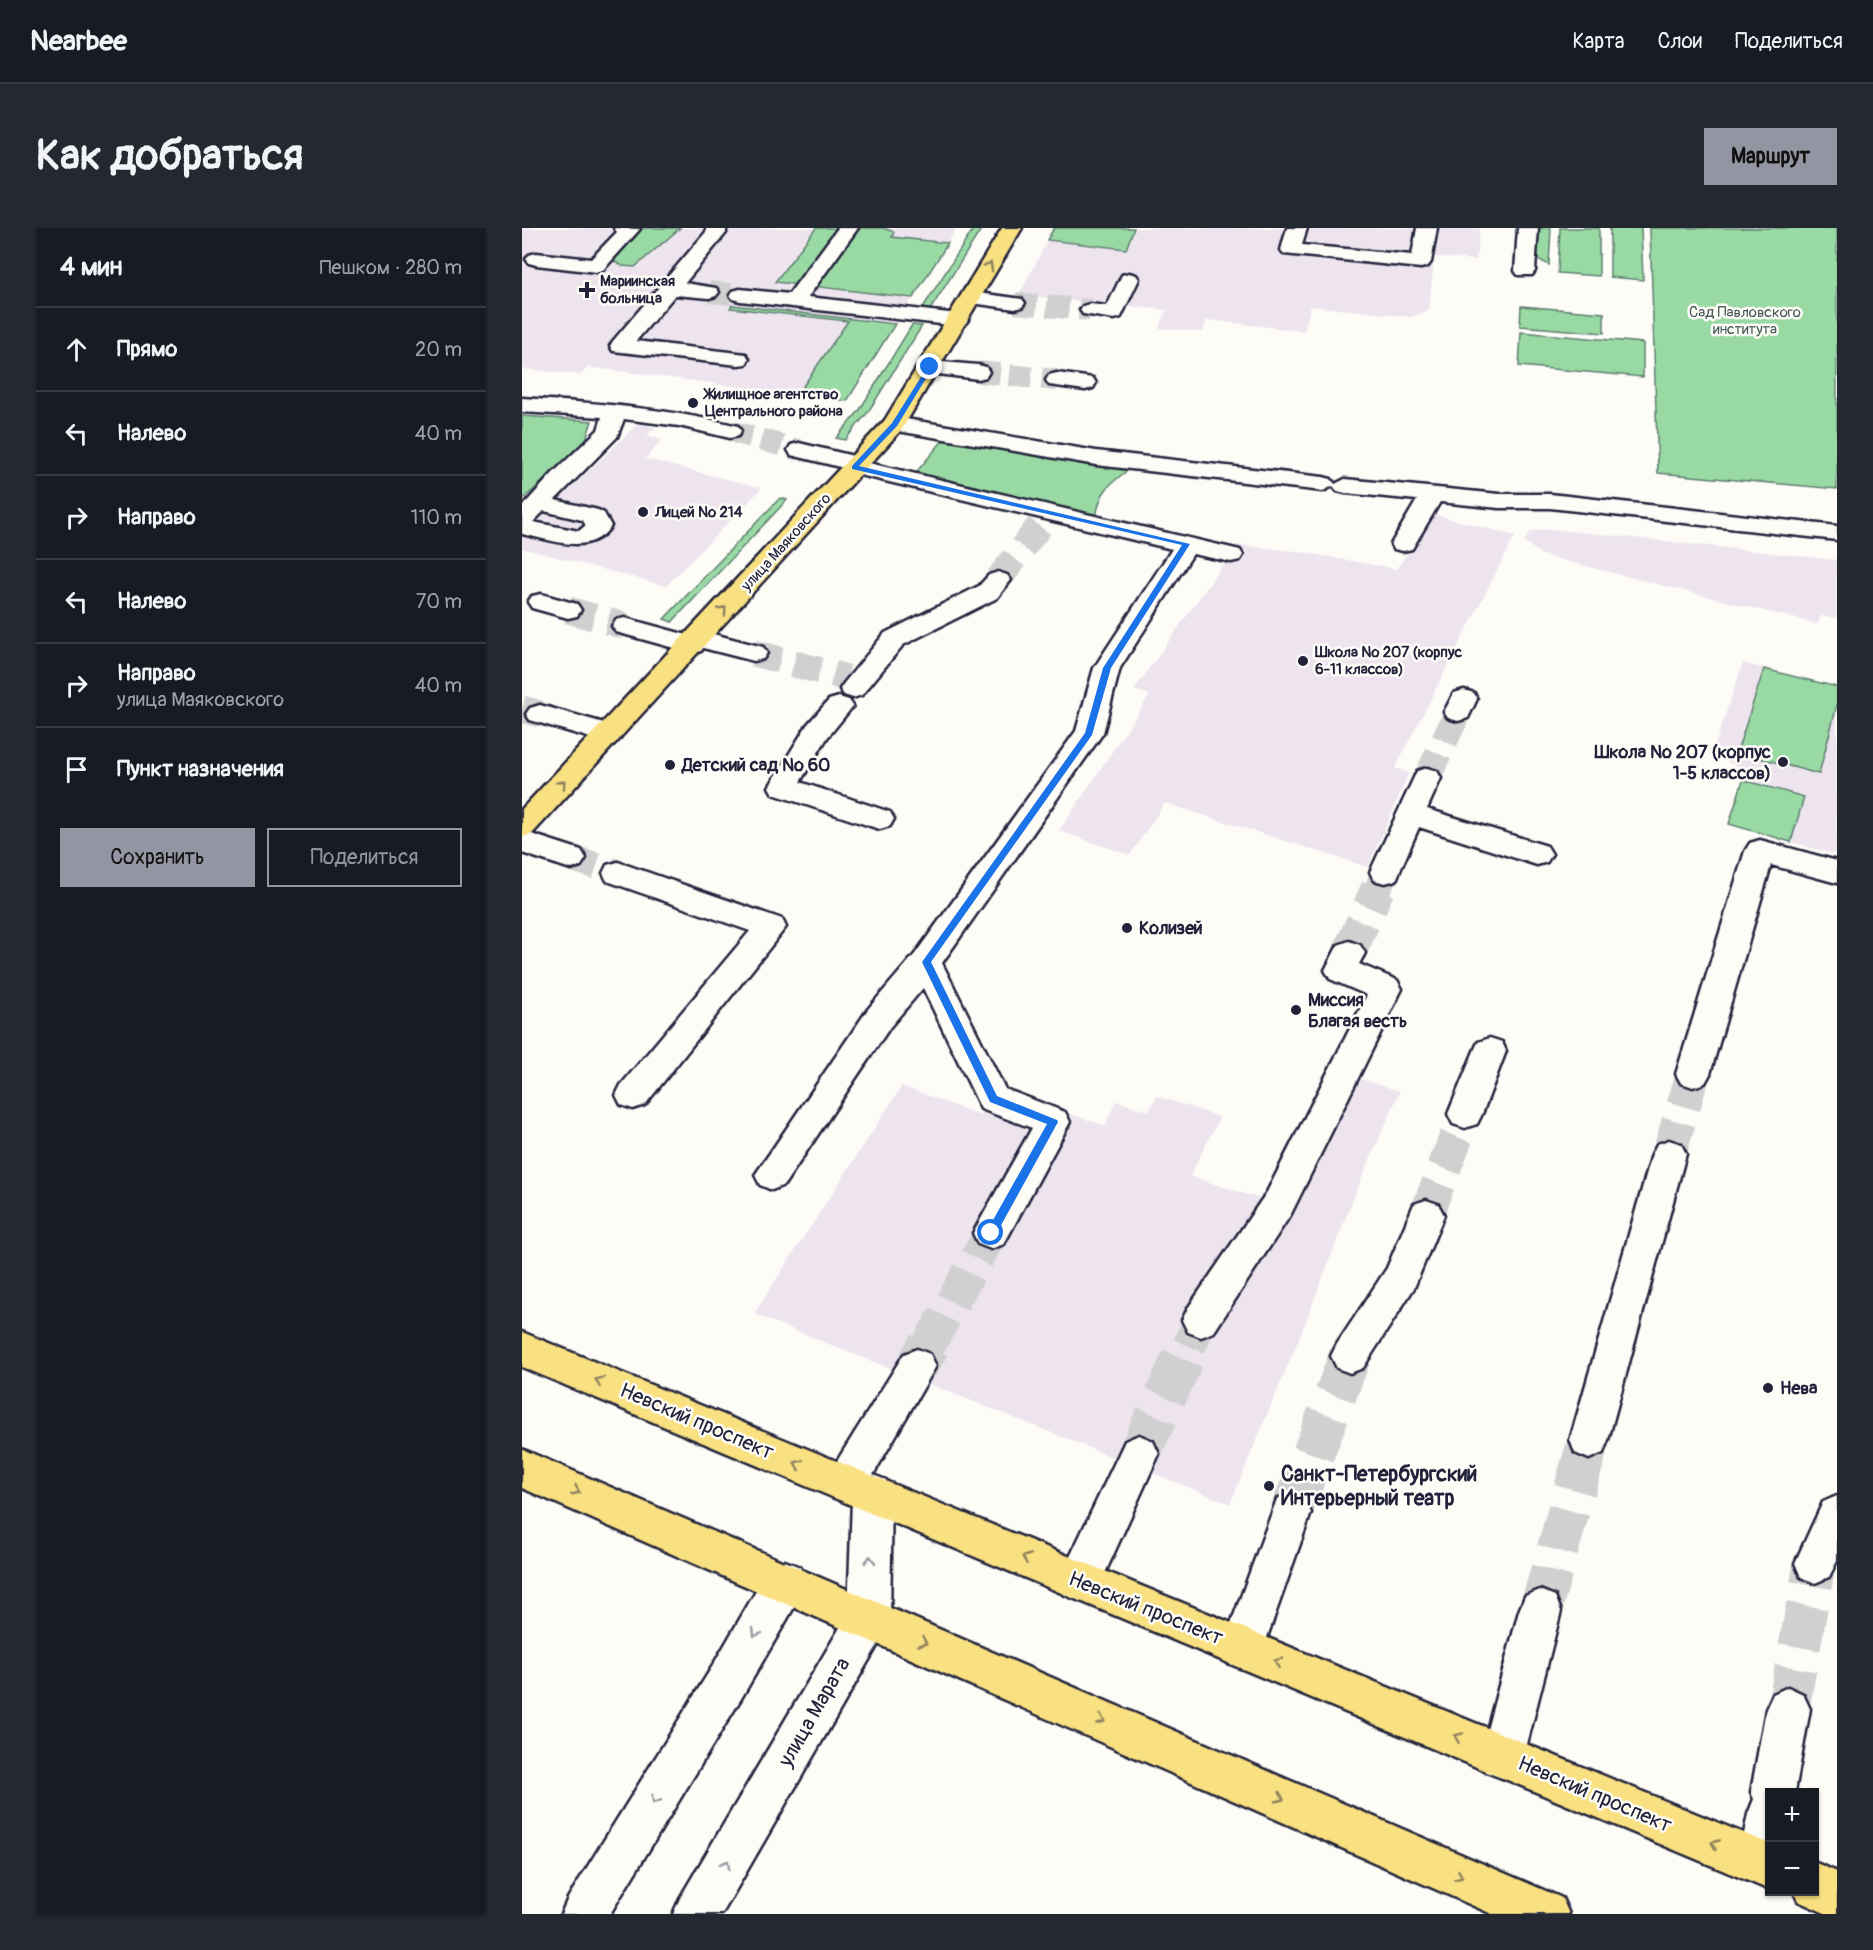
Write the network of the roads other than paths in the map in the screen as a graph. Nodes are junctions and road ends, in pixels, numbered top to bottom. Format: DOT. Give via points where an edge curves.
graph roads {
  1 [pos="624,228"];
  2 [pos="716,228"];
  3 [pos="849,228"];
  4 [pos="1012,228"];
  5 [pos="1297,228"];
  6 [pos="1427,228"];
  7 [pos="1528,228"];
  8 [pos="536,259"];
  9 [pos="1525,271"];
  10 [pos="1129,279"];
  11 [pos="670,288"];
  12 [pos="709,292"];
  13 [pos="740,295"];
  14 [pos="970,298"];
  15 [pos="794,302"];
  16 [pos="1015,303"];
  17 [pos="1090,310"];
  18 [pos="958,320"];
  19 [pos="738,359"];
  20 [pos="930,367"];
  21 [pos="978,372"];
  22 [pos="1057,380"];
  23 [pos="1085,383"];
  24 [pos="522,405"];
  25 [pos="615,412"];
  26 [pos="894,424"];
  27 [pos="730,431"];
  28 [pos="799,450"];
  29 [pos="856,465"];
  30 [pos="1431,494"];
  31 [pos="539,503"];
  32 [pos="522,522"];
  33 [pos="522,527"];
  34 [pos="1837,533"];
  35 [pos="1403,543"];
  36 [pos="1186,544"];
  37 [pos="1230,555"];
  38 [pos="998,580"];
  39 [pos="542,602"];
  40 [pos="568,610"];
  41 [pos="625,626"];
  42 [pos="695,641"];
  43 [pos="754,653"];
  44 [pos="540,714"];
  45 [pos="608,734"];
  46 [pos="1427,778"];
  47 [pos="1410,814"];
  48 [pos="880,819"];
  49 [pos="522,826"];
  50 [pos="522,842"];
  51 [pos="1537,854"];
  52 [pos="571,858"];
  53 [pos="1823,862"];
  54 [pos="1385,872"];
  55 [pos="618,873"];
  56 [pos="1349,953"];
  57 [pos="926,962"];
  58 [pos="1490,1051"];
  59 [pos="1693,1074"];
  60 [pos="633,1095"];
  61 [pos="1465,1114"];
  62 [pos="1669,1154"];
  63 [pos="772,1175"];
  64 [pos="1426,1215"];
  65 [pos="991,1233"];
  66 [pos="1201,1320"];
  67 [pos="522,1349"];
  68 [pos="1350,1356"];
  69 [pos="917,1366"];
  70 [pos="1589,1440"];
  71 [pos="1138,1454"];
  72 [pos="522,1468"];
  73 [pos="859,1489"];
  74 [pos="1292,1513"];
  75 [pos="1837,1516"];
  76 [pos="1815,1563"];
  77 [pos="1080,1580"];
  78 [pos="785,1582"];
  79 [pos="1540,1611"];
  80 [pos="869,1619"];
  81 [pos="1243,1648"];
  82 [pos="1788,1709"];
  83 [pos="1502,1756"];
  84 [pos="1774,1788"];
  85 [pos="1765,1865"];
  86 [pos="1819,1888"];
  87 [pos="1837,1895"];
  88 [pos="585,1914"];
  89 [pos="696,1914"];
  90 [pos="1546,1914"];
  1 -- 8 [label="street" via="630,229 597,266"];
  2 -- 11 [label="street" via="716,233"];
  3 -- 15 [label="street"];
  14 -- 4 [label="main road, улица Маяковского, one-way"];
  5 -- 6 [label="street" via="1291,250 1421,262"];
  7 -- 9 [label="street"];
  10 -- 17 [label="street" via="1114,313"];
  11 -- 12 [label="street"];
  11 -- 19 [label="street" via="621,346"];
  13 -- 15 [label="street"];
  14 -- 16 [label="street"];
  14 -- 18 [label="main road, улица Маяковского"];
  15 -- 18 [label="street"];
  18 -- 20 [label="main road, улица Маяковского"];
  20 -- 21 [label="street"];
  20 -- 26 [label="main road, улица Маяковского"];
  22 -- 23 [label="street"];
  24 -- 25 [label="street"];
  25 -- 27 [label="street" via="696,421"];
  25 -- 31 [label="street" via="609,432"];
  26 -- 29 [label="main road, улица Маяковского"];
  26 -- 30 [label="street" via="1096,458"];
  28 -- 29 [label="street"];
  29 -- 36 [label="street" via="1045,518"];
  42 -- 29 [label="main road, улица Маяковского, one-way"];
  30 -- 34 [label="street" via="1550,501"];
  30 -- 35 [label="street"];
  31 -- 32 [label="street"];
  31 -- 33 [label="street" via="590,515 599,526 580,538"];
  36 -- 37 [label="street"];
  36 -- 57 [label="street" via="1107,668 1089,734"];
  38 -- 48 [label="street" via="988,592 894,639 849,688 783,787"];
  39 -- 40 [label="street"];
  41 -- 42 [label="street"];
  42 -- 43 [label="street"];
  42 -- 45 [label="main road, улица Маяковского"];
  44 -- 45 [label="street"];
  49 -- 45 [label="main road, улица Маяковского, one-way"];
  46 -- 47 [label="street"];
  47 -- 51 [label="street"];
  47 -- 54 [label="street"];
  50 -- 52 [label="street"];
  53 -- 59 [label="street" via="1760,850"];
  55 -- 60 [label="street" via="771,927"];
  56 -- 66 [label="street" via="1341,970 1386,989 1279,1203"];
  57 -- 63 [label="street" via="879,1018"];
  57 -- 65 [label="street" via="993,1099 1053,1122"];
  58 -- 61 [label="street"];
  62 -- 70 [label="street"];
  64 -- 68 [label="street" via="1401,1277"];
  73 -- 67 [label="main road, Невский проспект, one-way"];
  69 -- 73 [label="street"];
  71 -- 77 [label="street"];
  72 -- 78 [label="main road, one-way"];
  77 -- 73 [label="main road, Невский проспект, one-way"];
  80 -- 73 [label="street, улица Марата, one-way"];
  74 -- 81 [label="street"];
  75 -- 76 [label="street"];
  77 -- 81 [label="main road, Невский проспект"];
  78 -- 80 [label="main road"];
  78 -- 88 [label="street, one-way"];
  79 -- 83 [label="street"];
  89 -- 80 [label="street, улица Марата, one-way"];
  80 -- 90 [label="main road, one-way"];
  83 -- 81 [label="main road, Невский проспект, one-way"];
  82 -- 84 [label="street"];
  85 -- 83 [label="main road, Невский проспект, one-way"];
  86 -- 87 [label="main road"];
}
